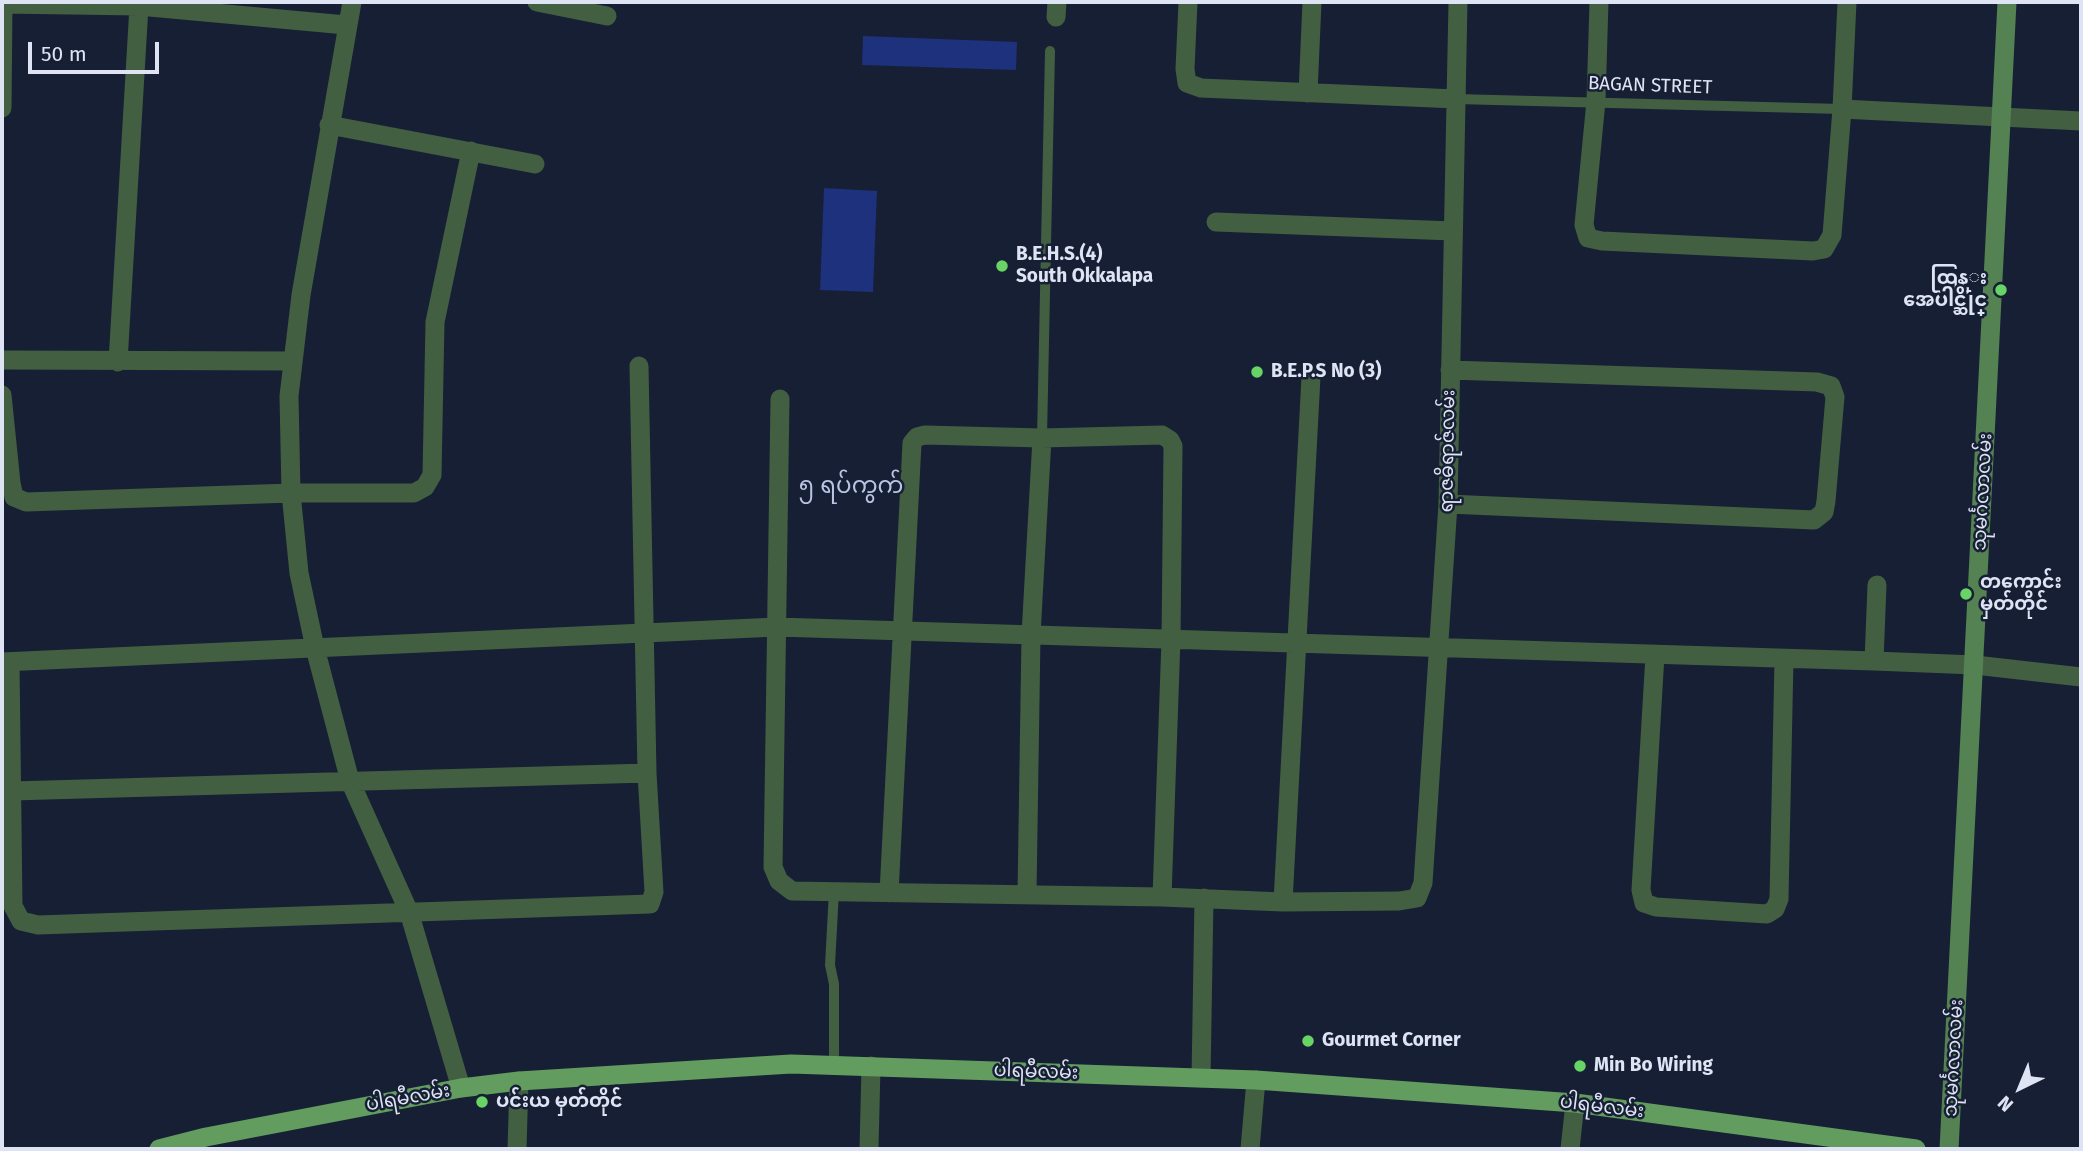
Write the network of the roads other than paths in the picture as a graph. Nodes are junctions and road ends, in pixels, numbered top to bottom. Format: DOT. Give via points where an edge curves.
graph roads {
  1 [pos="352,2"];
  2 [pos="537,2"];
  3 [pos="1188,2"];
  4 [pos="1312,2"];
  5 [pos="1458,2"];
  6 [pos="1599,2"];
  7 [pos="1847,2"];
  8 [pos="2007,2"];
  9 [pos="2,4"];
  10 [pos="139,6"];
  11 [pos="607,16"];
  12 [pos="346,25"];
  13 [pos="1050,51"];
  14 [pos="1308,93"];
  15 [pos="1456,99"];
  16 [pos="1596,101"];
  17 [pos="2,108"];
  18 [pos="1842,109"];
  19 [pos="2000,118"];
  20 [pos="2081,121"];
  21 [pos="329,125"];
  22 [pos="471,152"];
  23 [pos="535,164"];
  24 [pos="1216,222"];
  25 [pos="1452,231"];
  26 [pos="2,360"];
  27 [pos="293,361"];
  28 [pos="118,362"];
  29 [pos="639,366"];
  30 [pos="1450,370"];
  31 [pos="1311,377"];
  32 [pos="2,395"];
  33 [pos="780,399"];
  34 [pos="1042,438"];
  35 [pos="291,494"];
  36 [pos="1448,503"];
  37 [pos="1877,585"];
  38 [pos="777,627"];
  39 [pos="901,631"];
  40 [pos="644,633"];
  41 [pos="1031,635"];
  42 [pos="1171,639"];
  43 [pos="1298,642"];
  44 [pos="1439,647"];
  45 [pos="315,648"];
  46 [pos="1656,655"];
  47 [pos="1784,659"];
  48 [pos="1874,661"];
  49 [pos="6,662"];
  50 [pos="1975,665"];
  51 [pos="2081,677"];
  52 [pos="647,773"];
  53 [pos="350,782"];
  54 [pos="12,791"];
  55 [pos="834,890"];
  56 [pos="889,893"];
  57 [pos="1027,894"];
  58 [pos="1162,897"];
  59 [pos="1204,898"];
  60 [pos="1283,902"];
  61 [pos="409,912"];
  62 [pos="834,1065"];
  63 [pos="871,1066"];
  64 [pos="1201,1078"];
  65 [pos="1256,1080"];
  66 [pos="519,1081"];
  67 [pos="461,1088"];
  68 [pos="1575,1103"];
  69 [pos="206,1143"];
  70 [pos="159,1149"];
  71 [pos="517,1149"];
  72 [pos="869,1149"];
  73 [pos="1250,1149"];
  74 [pos="1570,1149"];
  75 [pos="1916,1149"];
  76 [pos="1949,1149"];
  1 -- 12 [label="street"];
  2 -- 11 [label="street"];
  3 -- 14 [label="street" via="1187,83 1201,88"];
  4 -- 14 [label="street"];
  5 -- 15 [label="street, ရာဇဓိရာဇ်လမ်း"];
  6 -- 16 [label="street"];
  7 -- 18 [label="street"];
  8 -- 19 [label="main road, သုမင်္ဂလာလမ်း"];
  9 -- 10 [label="street"];
  9 -- 17 [label="street"];
  10 -- 12 [label="street"];
  10 -- 28 [label="street"];
  12 -- 21 [label="street"];
  13 -- 34 [label="lane"];
  14 -- 15 [label="street"];
  15 -- 16 [label="lane, BAGAN STREET"];
  15 -- 25 [label="street, ရာဇဓိရာဇ်လမ်း"];
  16 -- 18 [label="lane, BAGAN STREET"];
  16 -- 18 [label="street" via="1584,225 1588,238 1813,251 1824,249 1832,235"];
  18 -- 19 [label="street"];
  19 -- 20 [label="street"];
  19 -- 50 [label="main road, သုမင်္ဂလာလမ်း"];
  21 -- 22 [label="street"];
  21 -- 27 [label="street"];
  22 -- 23 [label="street"];
  22 -- 35 [label="street" via="435,322 432,475 425,487 414,493"];
  24 -- 25 [label="street"];
  25 -- 30 [label="street, ရာဇဓိရာဇ်လမ်း"];
  26 -- 28 [label="street"];
  27 -- 28 [label="street"];
  27 -- 35 [label="street"];
  29 -- 40 [label="street"];
  30 -- 36 [label="street, ရာဇဓိရာဇ်လမ်း"];
  30 -- 36 [label="street" via="1817,382 1831,386 1835,397 1826,501 1824,512 1814,520"];
  31 -- 43 [label="street"];
  32 -- 35 [label="street" via="14,497 26,502"];
  33 -- 38 [label="street"];
  34 -- 39 [label="street" via="925,435 912,443"];
  34 -- 41 [label="street"];
  34 -- 42 [label="street" via="1162,435 1170,440"];
  35 -- 45 [label="street" via="299,573"];
  36 -- 44 [label="street, ရာဇဓိရာဇ်လမ်း"];
  37 -- 48 [label="street"];
  38 -- 39 [label="street"];
  38 -- 40 [label="street"];
  38 -- 55 [label="street" via="774,867 779,881 792,891"];
  39 -- 41 [label="street"];
  39 -- 56 [label="street"];
  40 -- 45 [label="street"];
  40 -- 52 [label="street"];
  41 -- 42 [label="street"];
  41 -- 57 [label="street"];
  42 -- 43 [label="street"];
  42 -- 58 [label="street"];
  43 -- 44 [label="street"];
  43 -- 60 [label="street"];
  44 -- 46 [label="street"];
  44 -- 60 [label="street, ရာဇဓိရာဇ်လမ်း" via="1423,883 1417,898"];
  45 -- 49 [label="street"];
  45 -- 53 [label="street"];
  46 -- 47 [label="street"];
  46 -- 47 [label="street" via="1641,890 1644,903 1767,914 1779,899"];
  47 -- 48 [label="street"];
  48 -- 50 [label="street"];
  49 -- 54 [label="street"];
  50 -- 51 [label="street"];
  50 -- 76 [label="main road, သုမင်္ဂလာလမ်း"];
  52 -- 53 [label="street"];
  52 -- 61 [label="street" via="654,892 650,904"];
  53 -- 54 [label="street"];
  53 -- 61 [label="street"];
  54 -- 61 [label="street" via="13,906 20,921 38,925"];
  55 -- 56 [label="street"];
  55 -- 62 [label="lane" via="830,965"];
  56 -- 57 [label="street"];
  57 -- 58 [label="street"];
  58 -- 59 [label="street"];
  59 -- 60 [label="street"];
  59 -- 64 [label="street"];
  61 -- 67 [label="street"];
  62 -- 63 [label="main road, ပါရမီလမ်း"];
  62 -- 66 [label="main road, ပါရမီလမ်း" via="776,1064"];
  63 -- 64 [label="main road, ပါရမီလမ်း"];
  63 -- 72 [label="street"];
  64 -- 65 [label="main road, ပါရမီလမ်း"];
  65 -- 68 [label="main road, ပါရမီလမ်း"];
  65 -- 73 [label="street"];
  66 -- 67 [label="main road, ပါရမီလမ်း"];
  66 -- 71 [label="street"];
  67 -- 69 [label="main road, ပါရမီလမ်း"];
  68 -- 74 [label="street"];
  68 -- 75 [label="main road, ပါရမီလမ်း"];
  69 -- 70 [label="main road, ပါရမီလမ်း"];
}
